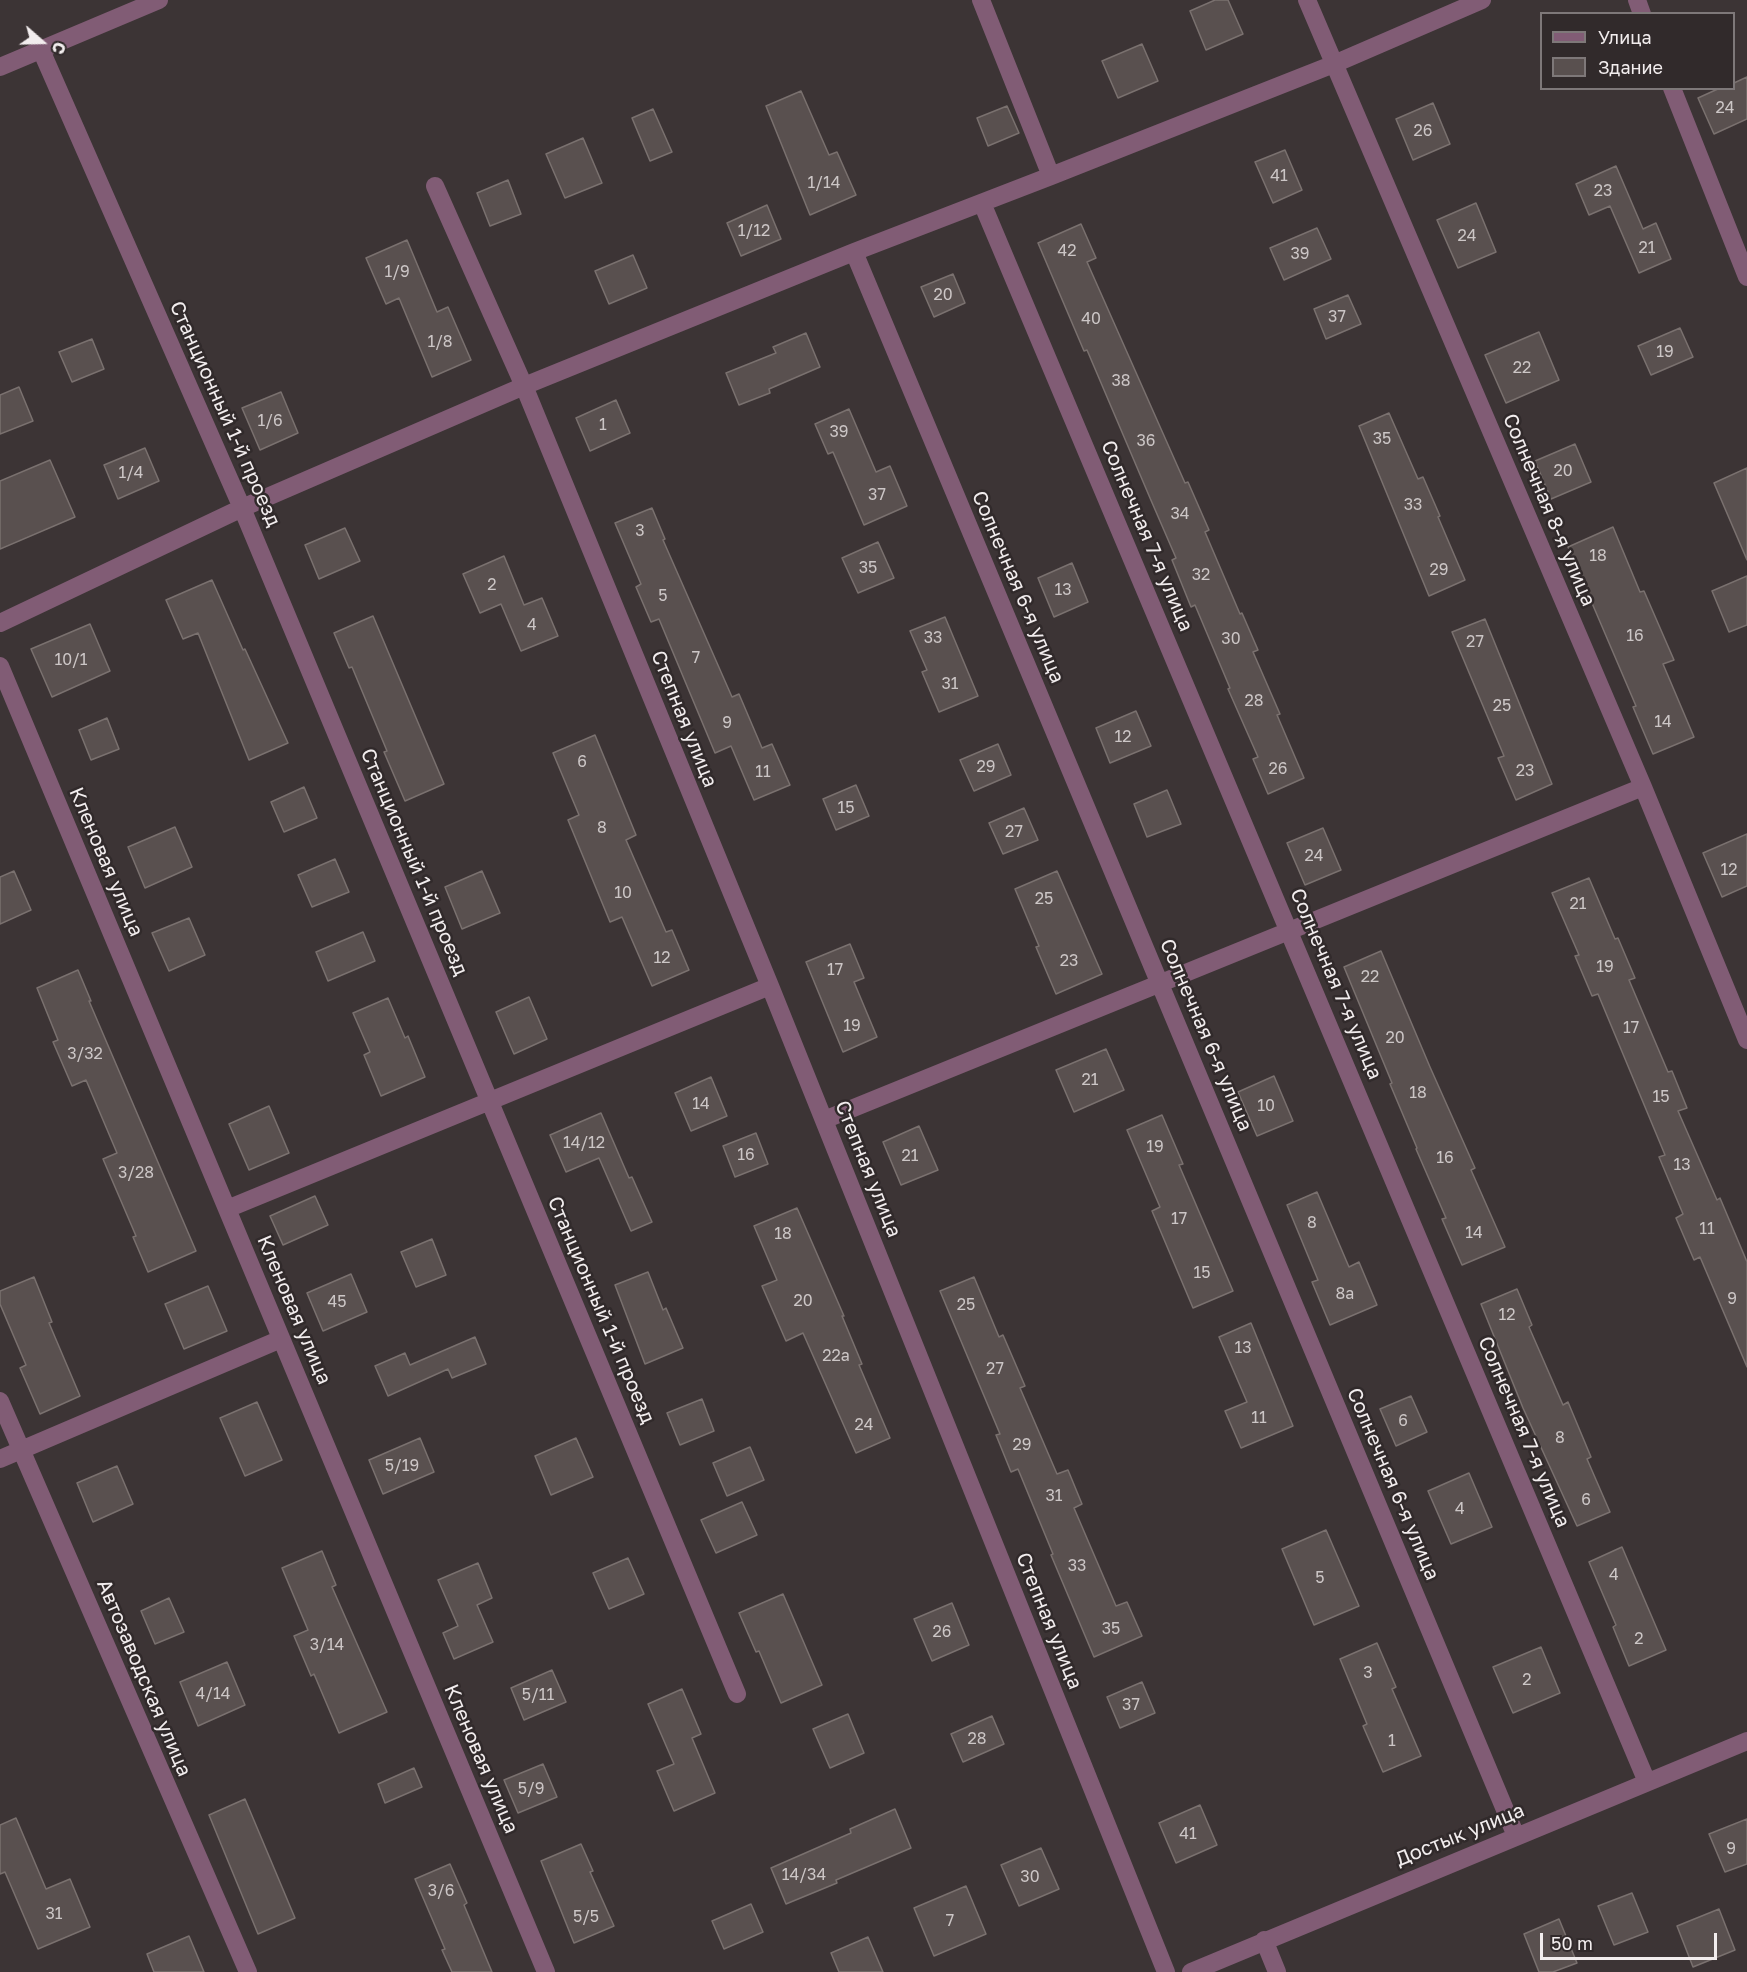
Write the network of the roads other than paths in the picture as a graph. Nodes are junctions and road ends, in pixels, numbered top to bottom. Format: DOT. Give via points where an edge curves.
graph roads {
  1 [pos="159,0"];
  2 [pos="981,0"];
  3 [pos="1307,0"];
  4 [pos="1482,0"];
  5 [pos="41,50"];
  6 [pos="1334,64"];
  7 [pos="0,67"];
  8 [pos="1673,90"];
  9 [pos="1051,176"];
  10 [pos="435,186"];
  11 [pos="982,203"];
  12 [pos="854,252"];
  13 [pos="1747,277"];
  14 [pos="524,386"];
  15 [pos="242,508"];
  16 [pos="0,623"];
  17 [pos="0,666"];
  18 [pos="1643,787"];
  19 [pos="1290,931"];
  20 [pos="1160,984"];
  21 [pos="770,986"];
  22 [pos="1747,1040"];
  23 [pos="490,1101"];
  24 [pos="824,1120"];
  25 [pos="227,1209"];
  26 [pos="281,1339"];
  27 [pos="0,1401"];
  28 [pos="21,1450"];
  29 [pos="0,1459"];
  30 [pos="737,1694"];
  31 [pos="1747,1741"];
  32 [pos="1647,1782"];
  33 [pos="1516,1836"];
  34 [pos="1264,1940"];
  35 [pos="248,1972"];
  36 [pos="546,1972"];
  37 [pos="1166,1972"];
  38 [pos="1191,1972"];
  39 [pos="1277,1972"];
  1 -- 5 [label="street"];
  2 -- 9 [label="street"];
  3 -- 6 [label="street, Солнечная 8-я улица"];
  4 -- 6 [label="street"];
  5 -- 7 [label="street"];
  5 -- 15 [label="street, Станционный 1-й проезд"];
  6 -- 9 [label="street"];
  6 -- 18 [label="street, Солнечная 8-я улица"];
  8 -- 13 [label="street"];
  9 -- 11 [label="street"];
  10 -- 14 [label="street, Степная улица"];
  11 -- 12 [label="street"];
  11 -- 19 [label="street, Солнечная 7-я улица"];
  12 -- 14 [label="street"];
  12 -- 20 [label="street, Солнечная 6-я улица"];
  14 -- 15 [label="street"];
  14 -- 21 [label="street, Степная улица"];
  15 -- 16 [label="street"];
  15 -- 23 [label="street, Станционный 1-й проезд"];
  17 -- 25 [label="street, Кленовая улица"];
  18 -- 19 [label="street"];
  18 -- 22 [label="street, Солнечная 8-я улица"];
  19 -- 20 [label="street"];
  19 -- 32 [label="street, Солнечная 7-я улица"];
  20 -- 24 [label="street"];
  20 -- 33 [label="street, Солнечная 6-я улица"];
  21 -- 23 [label="street"];
  21 -- 24 [label="street, Степная улица"];
  23 -- 25 [label="street"];
  23 -- 30 [label="street, Станционный 1-й проезд"];
  24 -- 37 [label="street, Степная улица"];
  25 -- 26 [label="street, Кленовая улица"];
  26 -- 28 [label="street"];
  26 -- 36 [label="street, Кленовая улица"];
  27 -- 28 [label="street, Автозаводская улица"];
  28 -- 29 [label="street"];
  28 -- 35 [label="street, Автозаводская улица"];
  31 -- 32 [label="street, Достык улица"];
  32 -- 33 [label="street, Достык улица"];
  33 -- 34 [label="street, Достык улица"];
  34 -- 38 [label="street, Достык улица"];
  34 -- 39 [label="street"];
}
